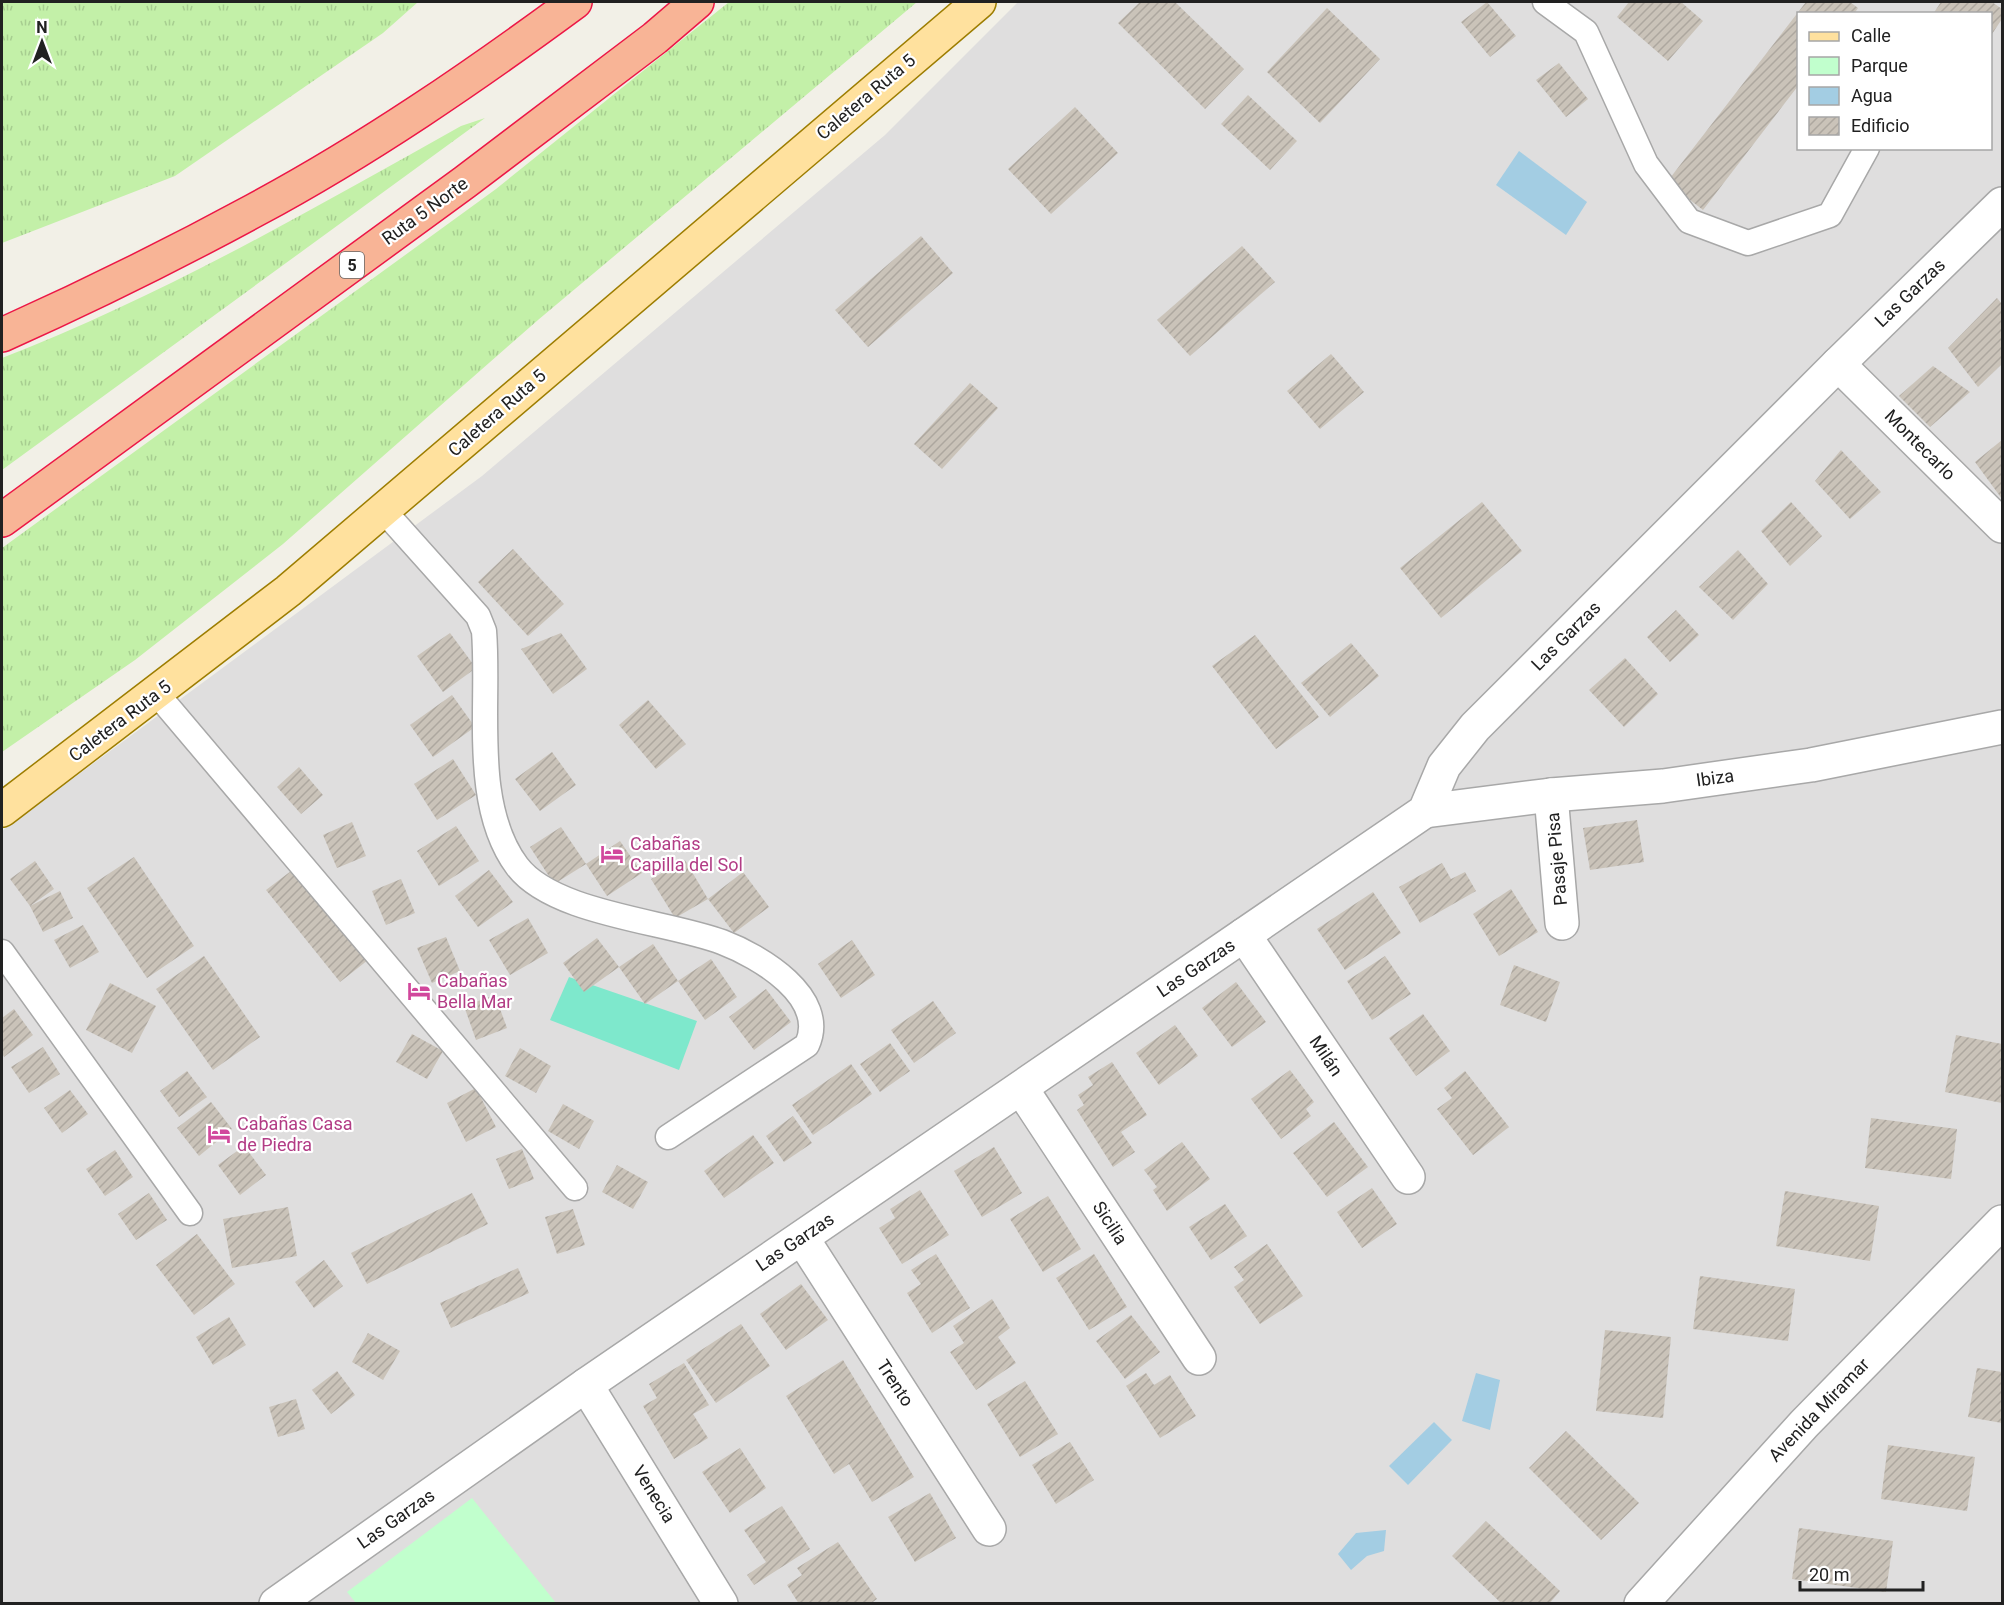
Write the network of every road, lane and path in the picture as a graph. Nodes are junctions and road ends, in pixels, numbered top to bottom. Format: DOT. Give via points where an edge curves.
graph roads {
  1 [pos="575,2"];
  2 [pos="697,2"];
  3 [pos="979,2"];
  4 [pos="1545,2"];
  5 [pos="1866,150"];
  6 [pos="2002,204"];
  7 [pos="2,335"];
  8 [pos="1838,364"];
  9 [pos="384,511"];
  10 [pos="2,520"];
  11 [pos="2002,526"];
  12 [pos="157,694"];
  13 [pos="2002,727"];
  14 [pos="1551,795"];
  15 [pos="2,810"];
  16 [pos="1425,811"];
  17 [pos="1562,923"];
  18 [pos="1244,935"];
  19 [pos="2,952"];
  20 [pos="1020,1088"];
  21 [pos="668,1137"];
  22 [pos="1408,1177"];
  23 [pos="575,1188"];
  24 [pos="190,1213"];
  25 [pos="2002,1222"];
  26 [pos="802,1238"];
  27 [pos="1199,1358"];
  28 [pos="586,1385"];
  29 [pos="989,1529"];
  30 [pos="313,1593"];
  31 [pos="276,1604"];
  32 [pos="721,1604"];
  33 [pos="1641,1604"];
  1 -- 7 [label="highway" via="452,89 256,210"];
  2 -- 10 [label="highway, Ruta 5 Norte / 5" via="465,182"];
  3 -- 9 [label="main road, Caletera Ruta 5"];
  4 -- 5 [label="lane" via="1586,32 1646,164 1689,221 1748,243 1830,215"];
  6 -- 8 [label="street, Las Garzas"];
  8 -- 11 [label="street, Montecarlo"];
  8 -- 16 [label="street, Las Garzas" via="1476,727 1444,766"];
  9 -- 12 [label="main road, Caletera Ruta 5"];
  9 -- 21 [label="lane" via="478,616 484,631 492,809 516,865 545,891 577,903 723,942 788,981 804,999 812,1035 807,1045"];
  12 -- 15 [label="main road, Caletera Ruta 5"];
  12 -- 23 [label="lane"];
  13 -- 14 [label="street, Ibiza" via="1811,765 1663,786"];
  14 -- 16 [label="street, Ibiza"];
  14 -- 17 [label="street, Pasaje Pisa"];
  16 -- 18 [label="street, Las Garzas"];
  18 -- 20 [label="street, Las Garzas"];
  18 -- 22 [label="street, Milán"];
  19 -- 24 [label="lane"];
  20 -- 26 [label="street, Las Garzas"];
  20 -- 27 [label="street, Sicilia"];
  25 -- 33 [label="street, Avenida Miramar" via="1804,1424"];
  26 -- 28 [label="street, Las Garzas"];
  26 -- 29 [label="street, Trento"];
  28 -- 30 [label="street, Las Garzas"];
  28 -- 32 [label="street, Venecia"];
  30 -- 31 [label="street, Las Garzas"];
}
